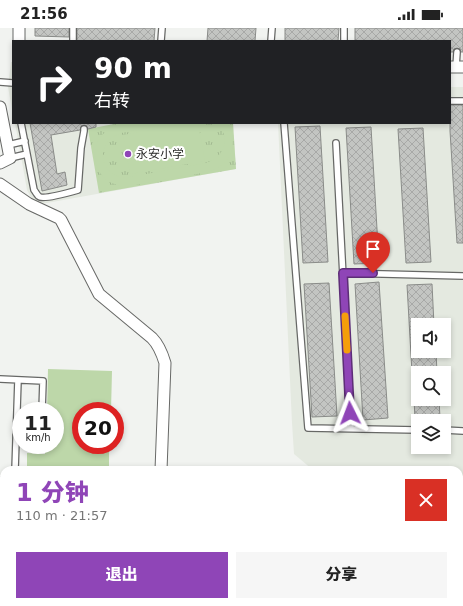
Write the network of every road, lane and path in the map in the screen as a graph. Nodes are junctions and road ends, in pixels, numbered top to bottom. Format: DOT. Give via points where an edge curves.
graph roads {
  1 [pos="19,28"];
  2 [pos="73,28"];
  3 [pos="162,28"];
  4 [pos="272,28"];
  5 [pos="344,28"];
  6 [pos="19,40"];
  7 [pos="73,40"];
  8 [pos="161,40"];
  9 [pos="271,40"];
  10 [pos="344,40"];
  11 [pos="457,52"];
  12 [pos="456,67"];
  13 [pos="0,82"];
  14 [pos="12,83"];
  15 [pos="451,101"];
  16 [pos="463,101"];
  17 [pos="0,107"];
  18 [pos="21,124"];
  19 [pos="284,124"];
  20 [pos="84,129"];
  21 [pos="25,141"];
  22 [pos="336,143"];
  23 [pos="8,145"];
  24 [pos="27,154"];
  25 [pos="10,158"];
  26 [pos="0,163"];
  27 [pos="0,184"];
  28 [pos="343,273"];
  29 [pos="463,276"];
  30 [pos="0,380"];
  31 [pos="18,380"];
  32 [pos="42,402"];
  33 [pos="351,429"];
  34 [pos="411,430"];
  35 [pos="451,430"];
  36 [pos="463,431"];
  37 [pos="15,466"];
  38 [pos="161,466"];
  1 -- 6 [label="street"];
  2 -- 7 [label="lane"];
  3 -- 8 [label="lane"];
  4 -- 9 [label="lane"];
  5 -- 10 [label="lane"];
  11 -- 12 [label="lane"];
  13 -- 14 [label="lane"];
  15 -- 16 [label="lane"];
  17 -- 23 [label="street"];
  18 -- 21 [label="lane"];
  19 -- 33 [label="lane" via="308,428"];
  20 -- 24 [label="lane" via="78,190 48,197 38,196 34,190"];
  21 -- 23 [label="lane"];
  21 -- 24 [label="lane"];
  22 -- 28 [label="lane"];
  23 -- 25 [label="street"];
  24 -- 25 [label="lane"];
  25 -- 26 [label="street"];
  27 -- 38 [label="street" via="26,202 61,220 99,294 152,338 160,348 164,363"];
  28 -- 29 [label="lane"];
  28 -- 33 [label="lane"];
  30 -- 31 [label="lane"];
  31 -- 32 [label="lane" via="43,381"];
  31 -- 37 [label="lane"];
  33 -- 34 [label="lane"];
  35 -- 36 [label="lane"];
}
